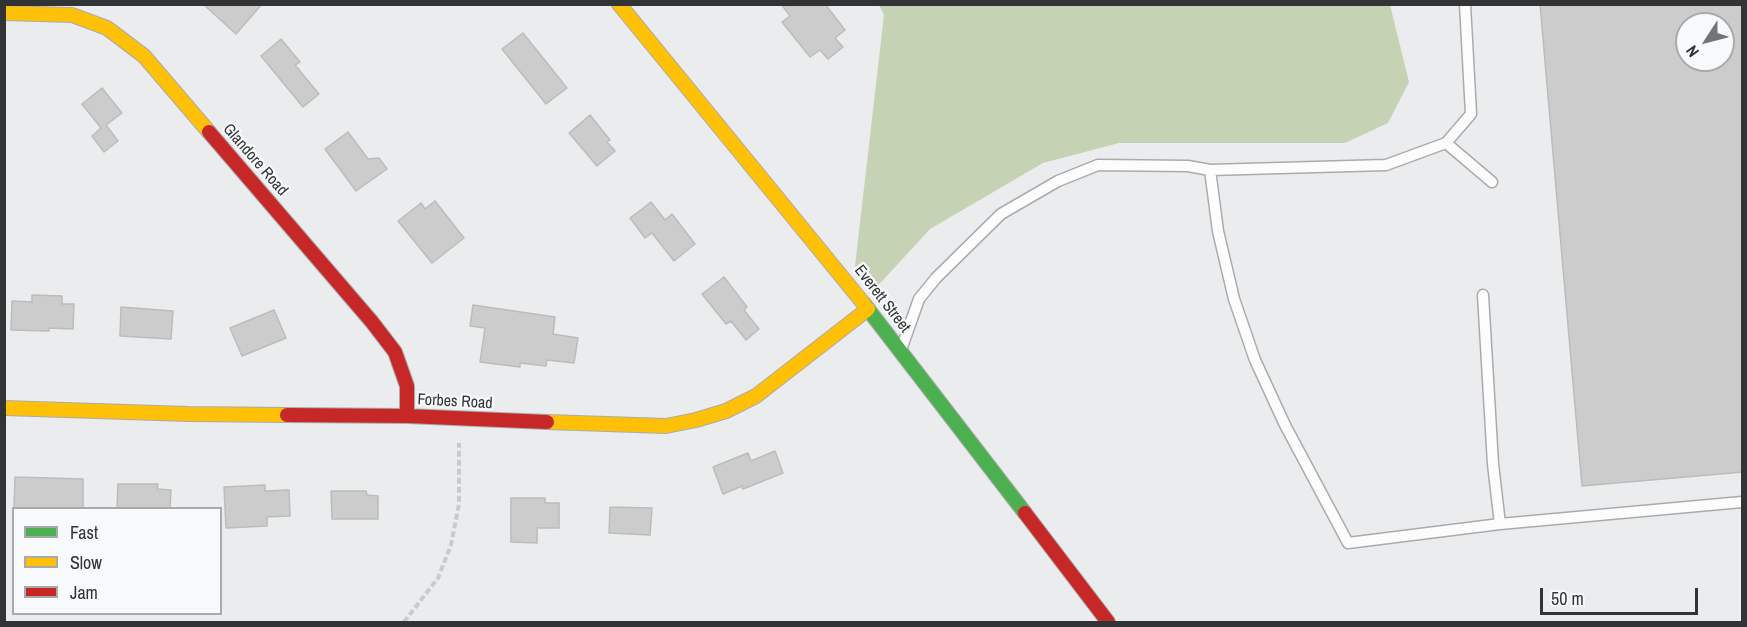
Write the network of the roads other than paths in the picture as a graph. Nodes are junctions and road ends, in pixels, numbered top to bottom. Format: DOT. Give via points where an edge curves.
graph roads {
  1 [pos="619,4"];
  2 [pos="1465,4"];
  3 [pos="4,13"];
  4 [pos="1446,143"];
  5 [pos="1210,170"];
  6 [pos="1492,182"];
  7 [pos="1483,295"];
  8 [pos="868,309"];
  9 [pos="900,350"];
  10 [pos="4,408"];
  11 [pos="407,416"];
  12 [pos="1743,502"];
  13 [pos="1500,524"];
  14 [pos="1108,622"];
  1 -- 8 [label="street, Everett Street"];
  2 -- 4 [label="lane" via="1470,114"];
  3 -- 11 [label="street, Glandore Road" via="72,15 107,28 144,56 395,352 407,386"];
  4 -- 5 [label="lane" via="1386,165"];
  4 -- 6 [label="lane"];
  5 -- 9 [label="lane" via="1188,166 1098,165 1048,186 1001,214 936,278 919,299"];
  5 -- 13 [label="lane" via="1218,231 1234,298 1255,360 1348,543"];
  7 -- 13 [label="lane"];
  8 -- 9 [label="street, Everett Street"];
  8 -- 11 [label="street, Forbes Road" via="756,396 696,420 666,426"];
  9 -- 14 [label="street, Everett Street"];
  10 -- 11 [label="street, Forbes Road"];
  12 -- 13 [label="lane"];
}
